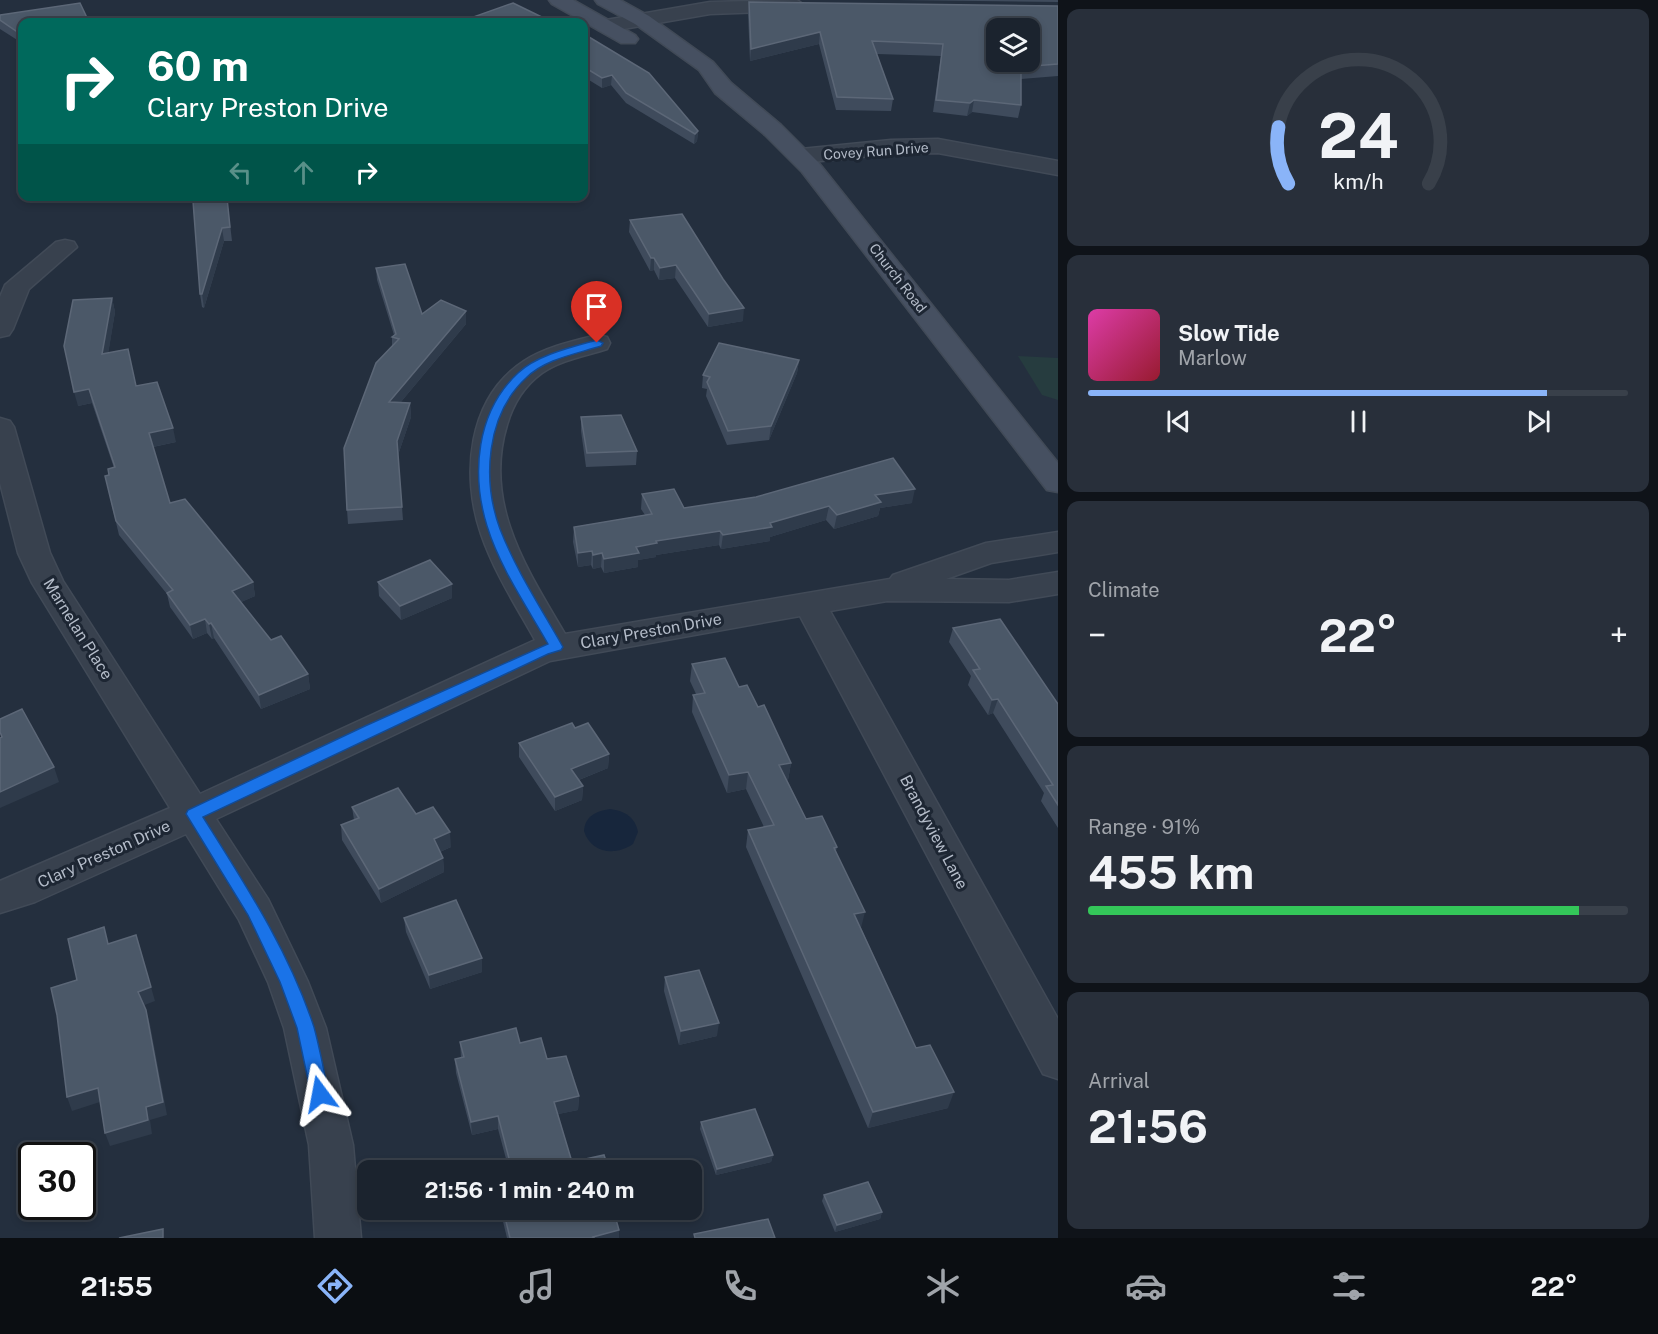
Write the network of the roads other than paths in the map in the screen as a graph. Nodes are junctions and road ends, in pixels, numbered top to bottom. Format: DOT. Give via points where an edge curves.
graph roads {
  1 [pos="559,0"];
  2 [pos="605,0"];
  3 [pos="808,6"];
  4 [pos="642,20"];
  5 [pos="606,26"];
  6 [pos="723,88"];
  7 [pos="801,156"];
  8 [pos="1058,168"];
  9 [pos="65,247"];
  10 [pos="0,328"];
  11 [pos="597,343"];
  12 [pos="0,427"];
  13 [pos="1058,483"];
  14 [pos="1058,542"];
  15 [pos="1058,583"];
  16 [pos="887,590"];
  17 [pos="810,604"];
  18 [pos="556,647"];
  19 [pos="194,814"];
  20 [pos="0,897"];
  21 [pos="1058,1060"];
  22 [pos="338,1238"];
  1 -- 5 [label="main road, Church Road"];
  2 -- 4 [label="main road, Church Road"];
  3 -- 4 [label="street" via="731,6"];
  4 -- 5 [label="street"];
  4 -- 6 [label="main road, Church Road" via="706,66"];
  5 -- 6 [label="main road, Church Road" via="688,74"];
  6 -- 7 [label="main road, Church Road"];
  7 -- 8 [label="street, Covey Run Drive" via="938,146"];
  7 -- 13 [label="main road, Church Road"];
  9 -- 10 [label="street" via="18,285"];
  11 -- 18 [label="street" via="541,362 521,376 500,405 485,450 485,496 494,528"];
  12 -- 19 [label="street, Marnelan Place" via="34,553 48,583"];
  14 -- 16 [label="street, Clary Preston Drive" via="986,553"];
  15 -- 16 [label="street, Clary Preston Drive" via="1009,591"];
  16 -- 17 [label="street, Clary Preston Drive"];
  17 -- 18 [label="street, Clary Preston Drive"];
  17 -- 21 [label="street, Brandyview Lane"];
  18 -- 19 [label="street, Clary Preston Drive"];
  19 -- 20 [label="street, Clary Preston Drive"];
  19 -- 22 [label="street, Marnelan Place" via="254,911 305,1028 331,1144"];
}
